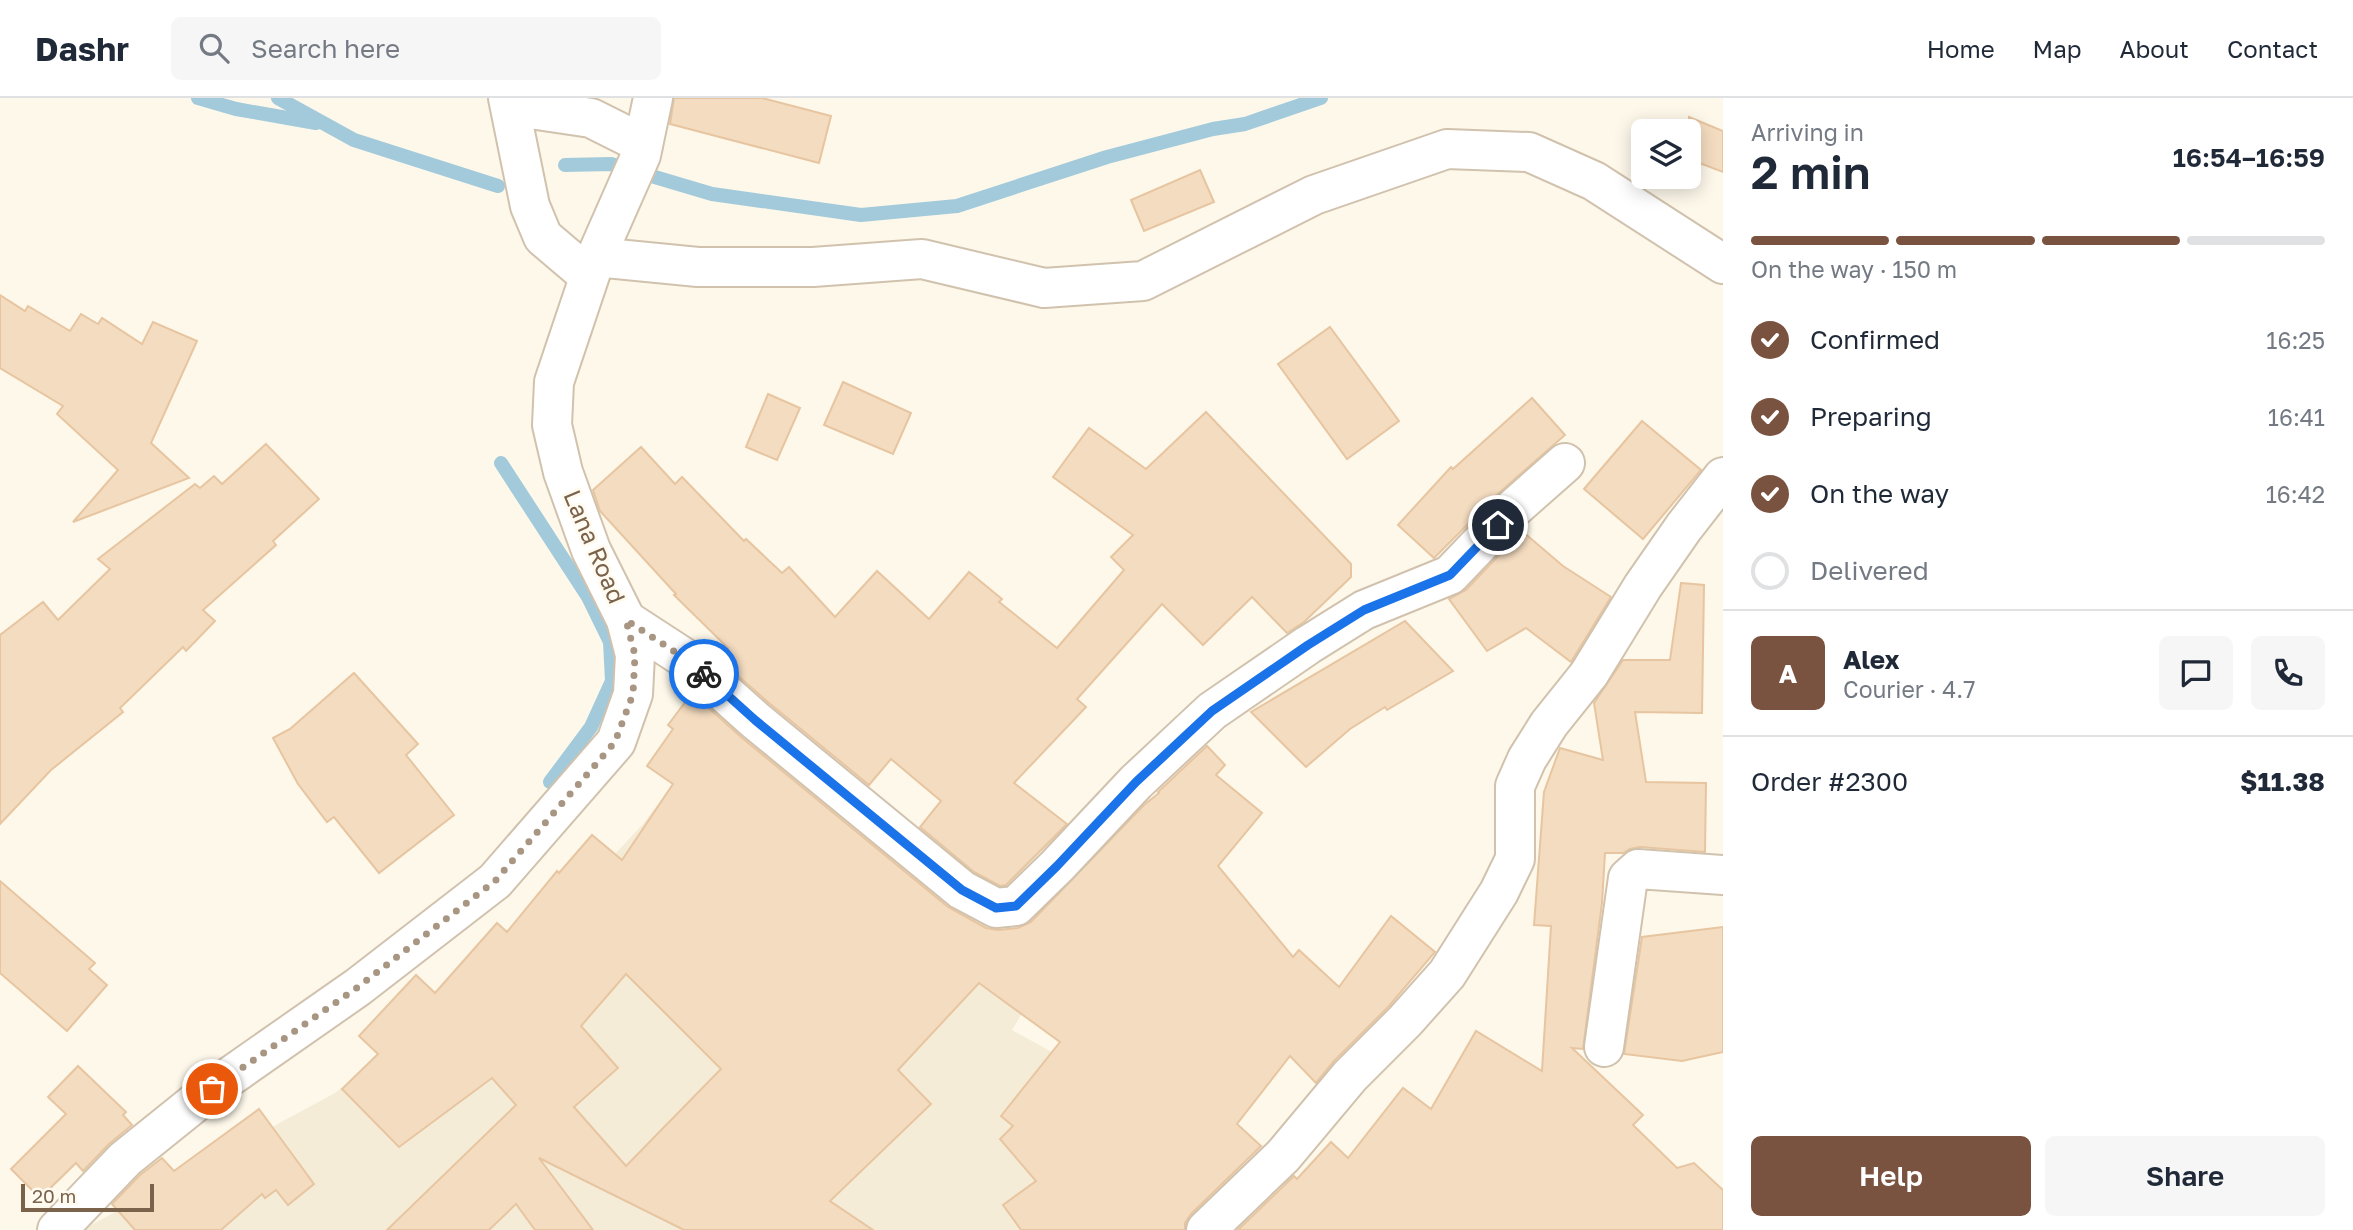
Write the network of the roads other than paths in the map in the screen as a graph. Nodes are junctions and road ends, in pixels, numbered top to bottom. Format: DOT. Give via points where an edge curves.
graph roads {
  1 [pos="508,98"];
  2 [pos="514,98"];
  3 [pos="653,98"];
  4 [pos="642,150"];
  5 [pos="1723,264"];
  6 [pos="592,266"];
  7 [pos="1565,463"];
  8 [pos="1723,477"];
  9 [pos="626,620"];
  10 [pos="1723,875"];
  11 [pos="1604,1047"];
  12 [pos="57,1230"];
  13 [pos="1206,1230"];
  1 -- 6 [label="street" via="530,206 543,237"];
  2 -- 4 [label="street" via="537,110 591,118"];
  3 -- 4 [label="street, Lana Road"];
  4 -- 6 [label="street, Lana Road"];
  5 -- 6 [label="street" via="1594,181 1529,152 1447,149 1314,195 1143,281 1044,288 922,259 813,267"];
  6 -- 9 [label="street, Lana Road" via="554,382 552,425 591,550"];
  7 -- 9 [label="street" via="1450,575 1364,610 1212,711 1016,906 996,908 962,890 689,661"];
  8 -- 13 [label="street" via="1670,547 1589,674 1527,759 1515,786 1515,859 1447,974 1350,1076 1283,1156"];
  9 -- 12 [label="street, Lana Road" via="635,655 633,694 615,742 495,881 358,987 212,1089 125,1159"];
  10 -- 11 [label="street" via="1638,869 1628,878"];
}
